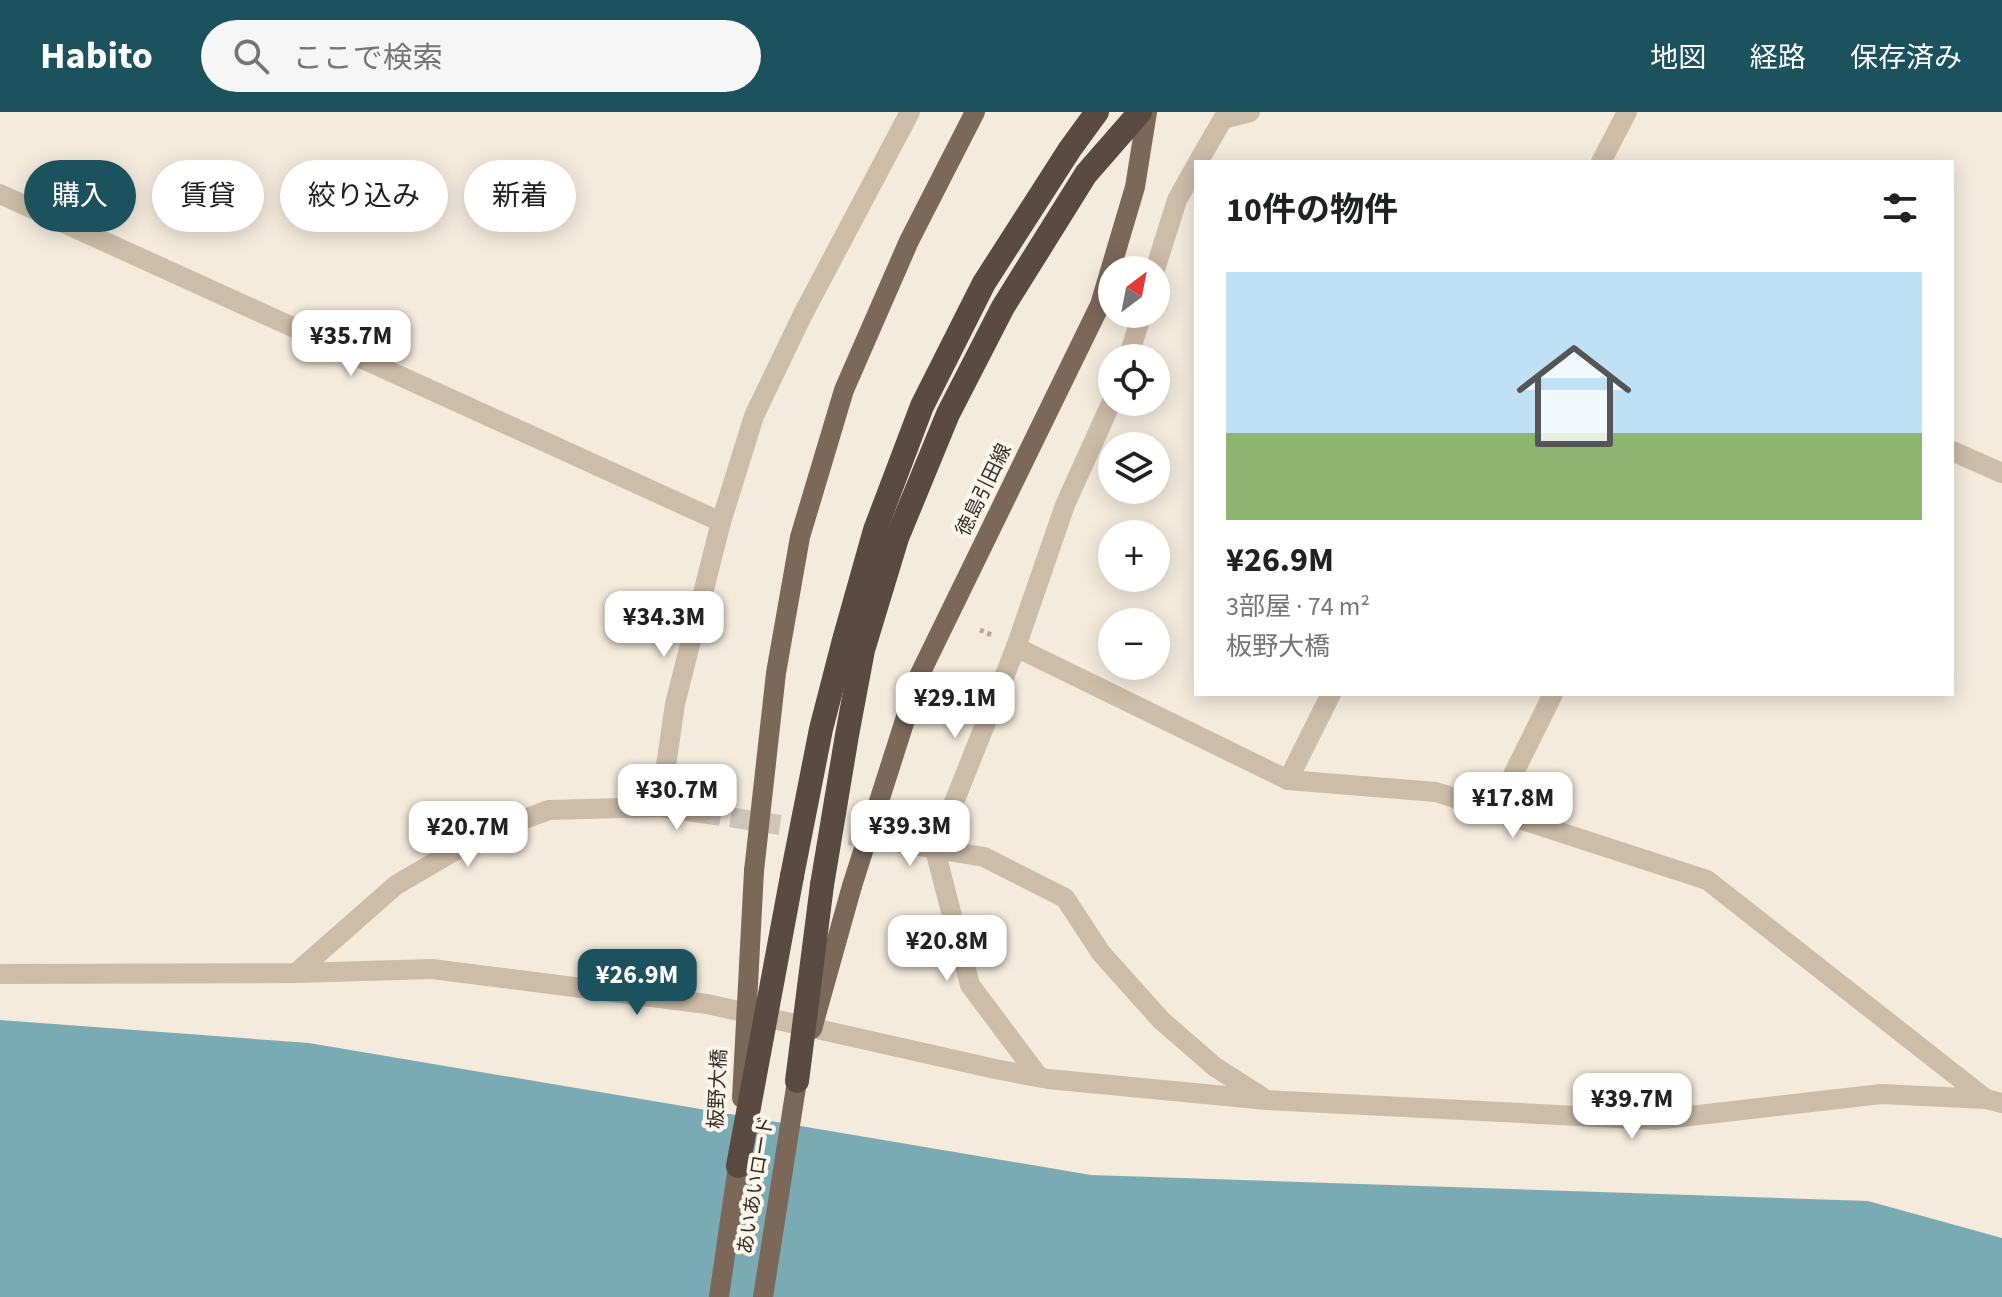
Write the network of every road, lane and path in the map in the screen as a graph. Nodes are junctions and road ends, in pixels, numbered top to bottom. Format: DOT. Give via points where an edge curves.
graph roads {
  1 [pos="910,112"];
  2 [pos="975,112"];
  3 [pos="1097,112"];
  4 [pos="1140,112"];
  5 [pos="1147,112"];
  6 [pos="1250,112"];
  7 [pos="1627,112"];
  8 [pos="1220,115"];
  9 [pos="1199,160"];
  10 [pos="1602,160"];
  11 [pos="1194,169"];
  12 [pos="0,194"];
  13 [pos="1159,256"];
  14 [pos="1105,416"];
  15 [pos="1954,452"];
  16 [pos="2002,473"];
  17 [pos="721,522"];
  18 [pos="1016,647"];
  19 [pos="1330,696"];
  20 [pos="1552,696"];
  21 [pos="1288,780"];
  22 [pos="660,807"];
  23 [pos="1495,811"];
  24 [pos="701,813"];
  25 [pos="895,842"];
  26 [pos="935,850"];
  27 [pos="296,973"];
  28 [pos="0,974"];
  29 [pos="1039,1077"];
  30 [pos="797,1081"];
  31 [pos="1267,1100"];
  32 [pos="1994,1101"];
  33 [pos="738,1166"];
  34 [pos="719,1297"];
  35 [pos="763,1297"];
  1 -- 17 [label="street" via="754,416"];
  2 -- 33 [label="main road, 板野大橋, bridge" via="909,241 844,390 800,537 776,673 754,871"];
  3 -- 33 [label="highway, bridge" via="984,283 922,406 875,530 821,729"];
  4 -- 30 [label="highway, bridge" via="1086,174 1003,307 948,414 897,538 863,650 847,735"];
  5 -- 30 [label="main road, 徳島引田線, bridge" via="1135,187 1100,305 919,676"];
  6 -- 8 [label="street"];
  7 -- 10 [label="street"];
  8 -- 9 [label="street"];
  11 -- 13 [label="street" via="1177,200"];
  12 -- 17 [label="street"];
  14 -- 18 [label="street" via="1065,505"];
  15 -- 16 [label="street"];
  17 -- 22 [label="street" via="675,704"];
  18 -- 21 [label="street"];
  18 -- 26 [label="street"];
  19 -- 21 [label="street"];
  20 -- 23 [label="street"];
  21 -- 23 [label="street" via="1436,792"];
  22 -- 24 [label="street"];
  22 -- 27 [label="street" via="549,810 502,827 396,885"];
  23 -- 32 [label="street" via="1707,880"];
  25 -- 26 [label="street"];
  26 -- 29 [label="street" via="970,985"];
  26 -- 31 [label="street" via="984,857 1065,898 1101,953 1161,1020 1215,1067"];
  27 -- 28 [label="street"];
  27 -- 29 [label="street" via="432,969 707,1004"];
  29 -- 31 [label="street"];
  30 -- 35 [label="main road, あいあいロード"];
  31 -- 32 [label="street" via="1655,1120 1881,1094"];
  33 -- 34 [label="main road, あいあいロード"];
}
